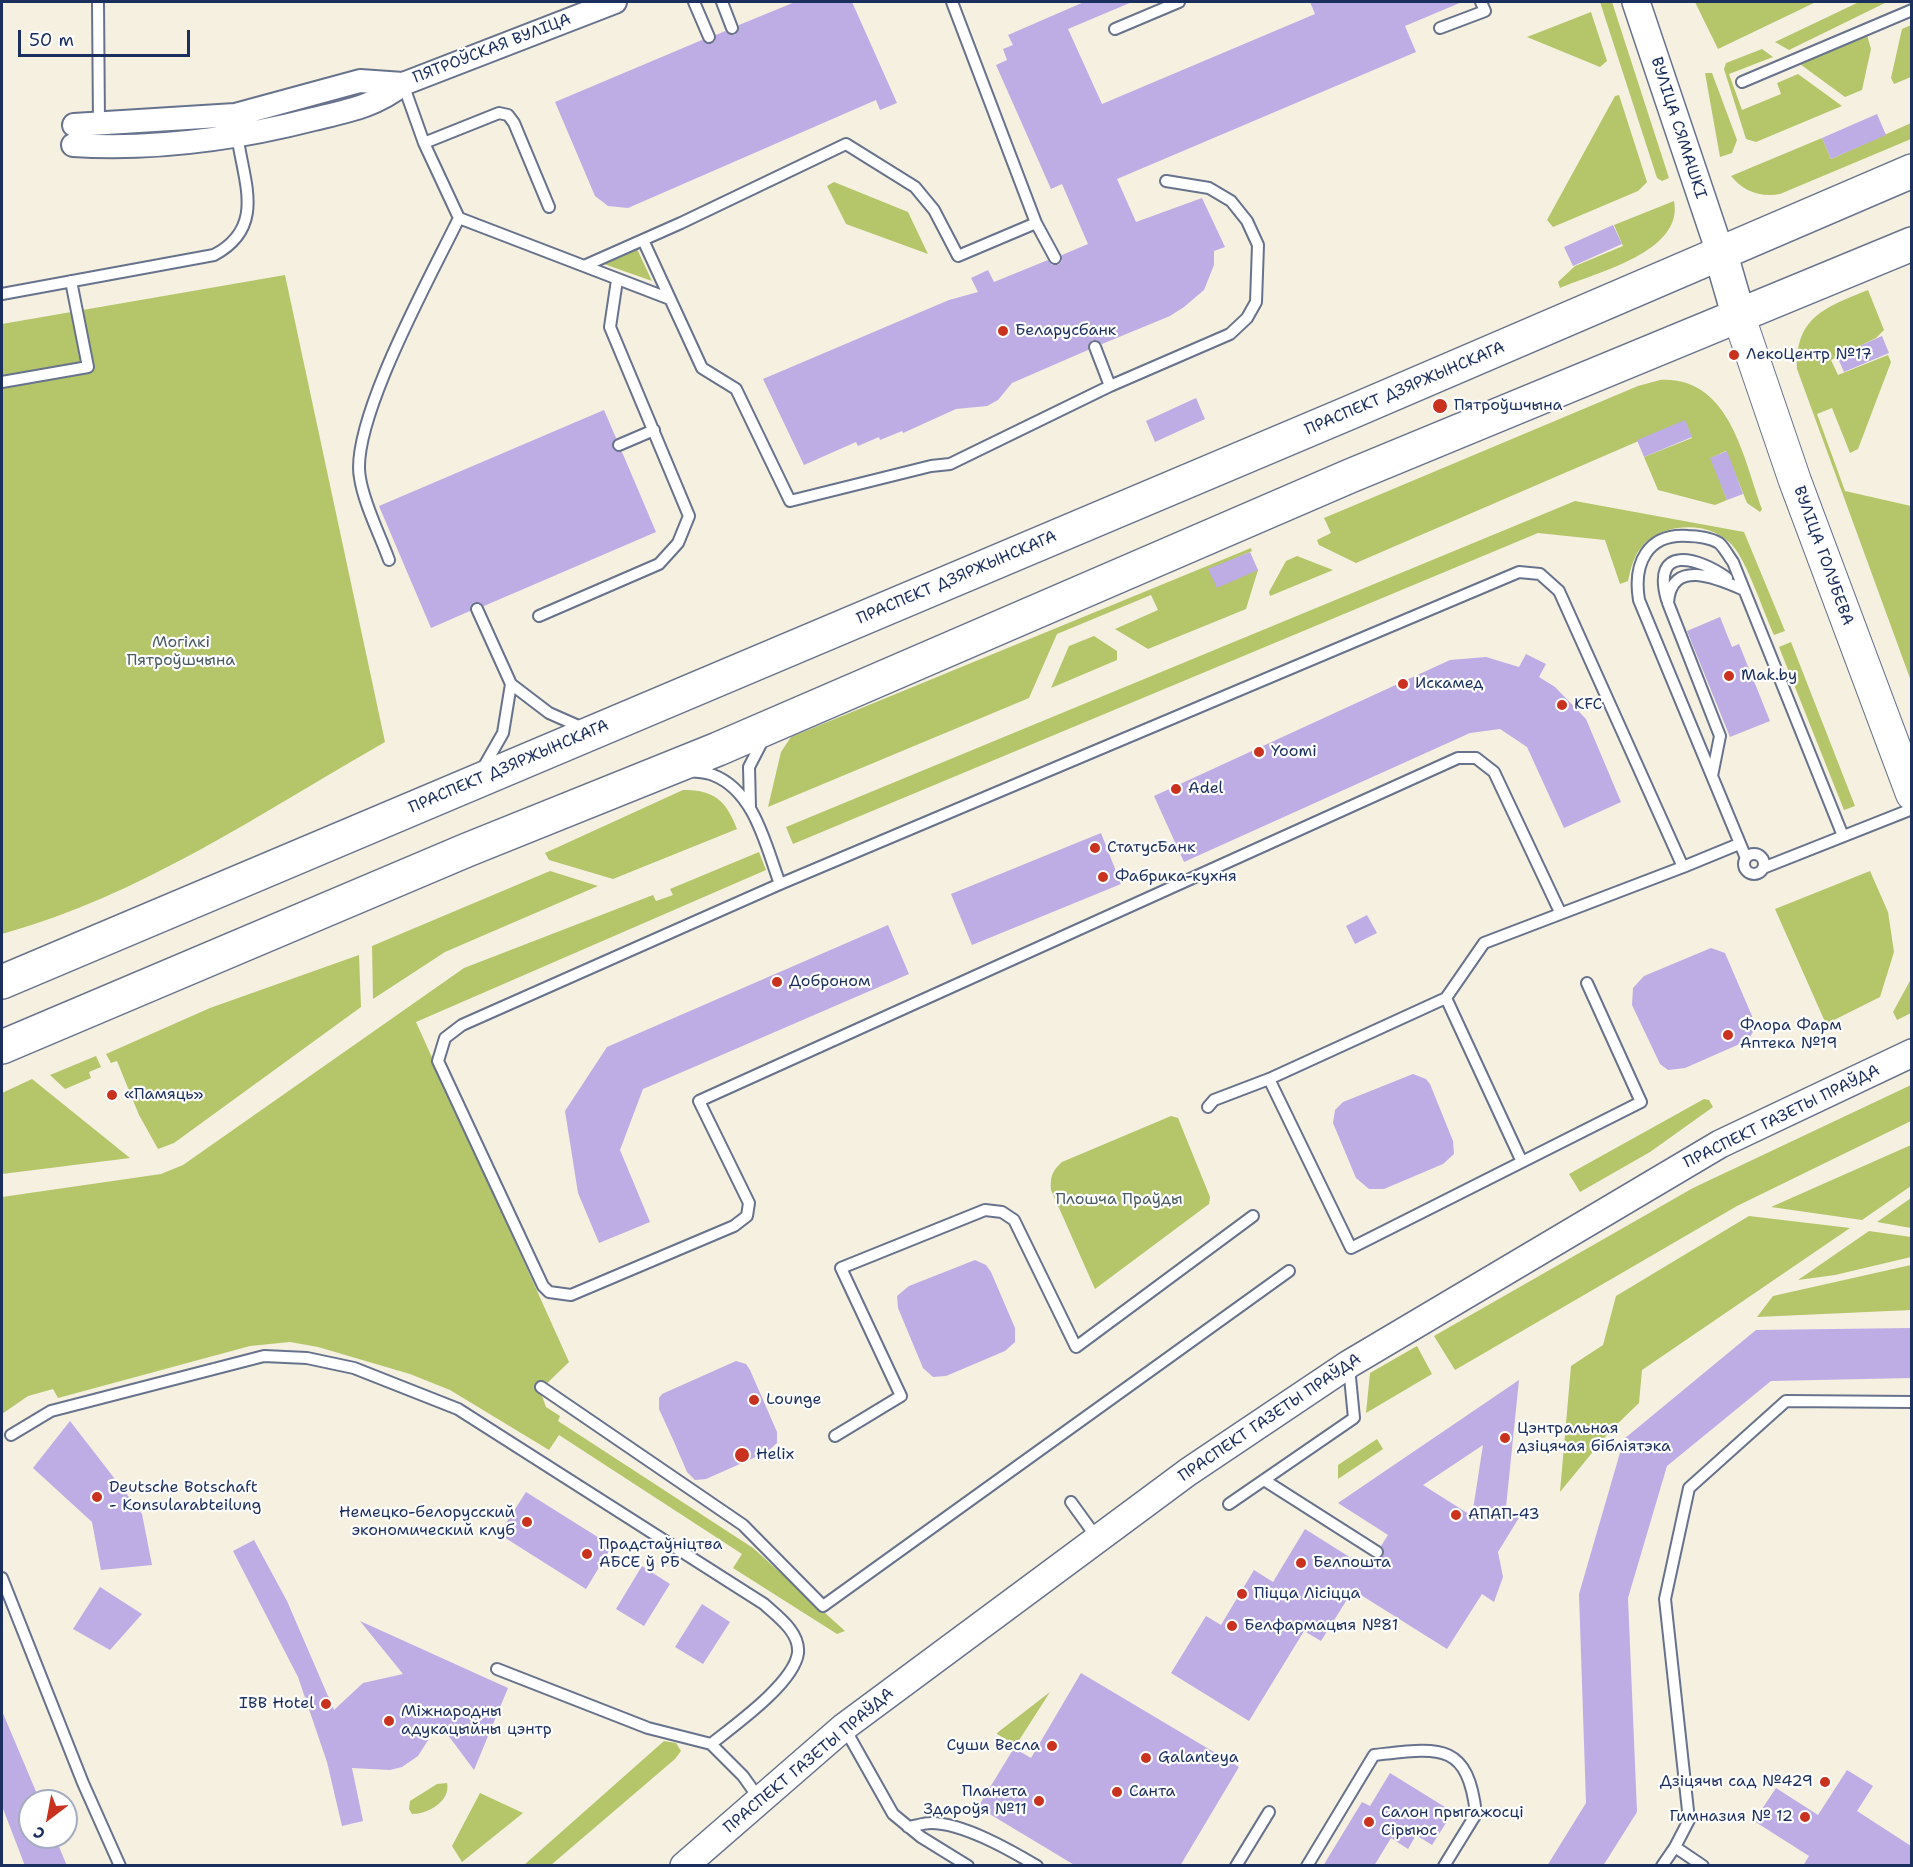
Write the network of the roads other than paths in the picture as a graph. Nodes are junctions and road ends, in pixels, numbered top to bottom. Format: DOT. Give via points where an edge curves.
graph roads {
  1 [pos="98,2"];
  2 [pos="615,2"];
  3 [pos="694,2"];
  4 [pos="722,2"];
  5 [pos="952,2"];
  6 [pos="1179,2"];
  7 [pos="1481,2"];
  8 [pos="1636,2"];
  9 [pos="1911,10"];
  10 [pos="732,28"];
  11 [pos="1440,28"];
  12 [pos="1115,29"];
  13 [pos="710,37"];
  14 [pos="1742,81"];
  15 [pos="403,84"];
  16 [pos="235,115"];
  17 [pos="99,124"];
  18 [pos="238,137"];
  19 [pos="424,143"];
  20 [pos="98,146"];
  21 [pos="1911,171"];
  22 [pos="1166,181"];
  23 [pos="549,207"];
  24 [pos="459,218"];
  25 [pos="1036,223"];
  26 [pos="643,240"];
  27 [pos="1911,244"];
  28 [pos="1721,255"];
  29 [pos="1055,258"];
  30 [pos="584,266"];
  31 [pos="617,280"];
  32 [pos="71,281"];
  33 [pos="2,294"];
  34 [pos="670,299"];
  35 [pos="1739,317"];
  36 [pos="1095,347"];
  37 [pos="2,382"];
  38 [pos="1110,386"];
  39 [pos="654,430"];
  40 [pos="619,445"];
  41 [pos="389,560"];
  42 [pos="1744,590"];
  43 [pos="1668,603"];
  44 [pos="477,609"];
  45 [pos="539,616"];
  46 [pos="511,684"];
  47 [pos="789,717"];
  48 [pos="595,731"];
  49 [pos="660,773"];
  50 [pos="1712,776"];
  51 [pos="475,782"];
  52 [pos="1911,794"];
  53 [pos="750,808"];
  54 [pos="1911,808"];
  55 [pos="1843,836"];
  56 [pos="1739,844"];
  57 [pos="1683,867"];
  58 [pos="780,884"];
  59 [pos="1560,912"];
  60 [pos="9,976"];
  61 [pos="1587,983"];
  62 [pos="1446,998"];
  63 [pos="2,1047"];
  64 [pos="1911,1053"];
  65 [pos="1269,1079"];
  66 [pos="1208,1107"];
  67 [pos="1522,1162"];
  68 [pos="1253,1216"];
  69 [pos="1288,1271"];
  70 [pos="1349,1364"];
  71 [pos="541,1387"];
  72 [pos="1911,1402"];
  73 [pos="11,1435"];
  74 [pos="835,1436"];
  75 [pos="1264,1480"];
  76 [pos="1071,1502"];
  77 [pos="1229,1504"];
  78 [pos="1097,1538"];
  79 [pos="1377,1552"];
  80 [pos="2,1578"];
  81 [pos="497,1669"];
  82 [pos="844,1727"];
  83 [pos="711,1744"];
  84 [pos="760,1800"];
  85 [pos="1269,1812"];
  86 [pos="908,1827"];
  87 [pos="1675,1847"];
  88 [pos="120,1866"];
  89 [pos="684,1866"];
  90 [pos="969,1866"];
  91 [pos="1037,1866"];
  92 [pos="1236,1866"];
  93 [pos="1307,1866"];
  94 [pos="1444,1866"];
  95 [pos="1662,1866"];
  96 [pos="1703,1866"];
  1 -- 17 [label="lane"];
  2 -- 15 [label="street, ПЯТРОЎСКАЯ ВУЛІЦА"];
  3 -- 13 [label="lane"];
  4 -- 10 [label="lane"];
  5 -- 25 [label="lane"];
  6 -- 12 [label="lane"];
  7 -- 11 [label="lane" via="1485,11"];
  8 -- 28 [label="street, ВУЛІЦА СЯМАШКІ"];
  9 -- 14 [label="lane"];
  15 -- 16 [label="street, ПЯТРОЎСКАЯ ВУЛІЦА" via="360,81"];
  15 -- 18 [label="street, ПЯТРОЎСКАЯ ВУЛІЦА" via="372,104"];
  15 -- 19 [label="lane"];
  16 -- 17 [label="street, ПЯТРОЎСКАЯ ВУЛІЦА"];
  16 -- 18 [label="lane"];
  17 -- 20 [label="street"];
  17 -- 20 [label="street, ПЯТРОЎСКАЯ ВУЛІЦА" via="73,135"];
  18 -- 20 [label="street, ПЯТРОЎСКАЯ ВУЛІЦА" via="147,146"];
  18 -- 32 [label="lane" via="248,217 232,245 214,255"];
  19 -- 23 [label="lane" via="499,113 508,116"];
  19 -- 24 [label="lane"];
  21 -- 28 [label="main road, ПРАСПЕКТ ДЗЯРЖЫНСКАГА"];
  22 -- 38 [label="lane" via="1209,188 1231,201 1247,221 1258,245 1256,302 1230,334"];
  24 -- 30 [label="lane"];
  24 -- 41 [label="lane" via="391,357 362,439 359,477"];
  25 -- 26 [label="lane" via="958,256 934,210 915,187 846,144"];
  25 -- 29 [label="lane"];
  26 -- 30 [label="lane"];
  26 -- 34 [label="lane"];
  27 -- 35 [label="main road"];
  28 -- 35 [label="main road"];
  28 -- 48 [label="main road, ПРАСПЕКТ ДЗЯРЖЫНСКАГА"];
  30 -- 31 [label="lane"];
  31 -- 34 [label="lane"];
  31 -- 39 [label="lane" via="610,327"];
  32 -- 33 [label="lane"];
  32 -- 37 [label="lane" via="88,367"];
  34 -- 38 [label="lane" via="702,368 736,389 790,501 950,464"];
  35 -- 47 [label="main road" via="1350,476"];
  35 -- 52 [label="main road, ВУЛІЦА ГОЛУБЕВА" via="1795,482"];
  36 -- 38 [label="lane"];
  39 -- 40 [label="lane"];
  39 -- 45 [label="lane" via="689,516 678,543 659,564"];
  42 -- 43 [label="lane" via="1709,575 1697,575 1676,581 1668,591"];
  42 -- 43 [label="lane" via="1712,567 1696,560 1682,560 1663,573"];
  42 -- 50 [label="lane" via="1733,562 1719,543 1699,536 1667,536 1640,562 1636,580 1639,600"];
  42 -- 55 [label="lane"];
  43 -- 50 [label="lane" via="1720,736"];
  44 -- 46 [label="lane"];
  46 -- 48 [label="lane" via="558,718"];
  46 -- 51 [label="lane" via="503,733"];
  47 -- 49 [label="main road"];
  47 -- 53 [label="lane" via="767,735 749,766"];
  48 -- 51 [label="main road, ПРАСПЕКТ ДЗЯРЖЫНСКАГА"];
  49 -- 53 [label="lane" via="687,770 713,775 735,789"];
  49 -- 63 [label="main road" via="467,850"];
  50 -- 56 [label="lane"];
  51 -- 60 [label="main road, ПРАСПЕКТ ДЗЯРЖЫНСКАГА"];
  53 -- 58 [label="lane"];
  54 -- 55 [label="lane"];
  55 -- 56 [label="lane" via="1756,874 1745,868 1746,858"];
  56 -- 57 [label="lane"];
  57 -- 58 [label="lane" via="1559,591 1540,574 1519,572"];
  57 -- 59 [label="lane"];
  58 -- 59 [label="lane" via="462,1025 445,1038 438,1061 549,1292 571,1295 734,1226 747,1216 749,1203 699,1101 1458,758 1476,758 1494,772"];
  59 -- 62 [label="lane" via="1484,943"];
  61 -- 67 [label="lane" via="1641,1102"];
  62 -- 65 [label="lane"];
  62 -- 67 [label="lane"];
  64 -- 70 [label="street, ПРАСПЕКТ ГАЗЕТЫ ПРАЎДА" via="1720,1144"];
  65 -- 66 [label="lane" via="1214,1100"];
  65 -- 67 [label="lane" via="1351,1248"];
  68 -- 74 [label="lane" via="1076,1347 1014,1220 1002,1212 985,1210 841,1268 901,1396"];
  69 -- 71 [label="lane" via="823,1606 743,1525"];
  70 -- 75 [label="lane" via="1354,1418"];
  70 -- 78 [label="street, ПРАСПЕКТ ГАЗЕТЫ ПРАЎДА"];
  72 -- 87 [label="lane" via="1786,1401 1689,1488 1665,1599 1689,1820"];
  73 -- 83 [label="lane" via="51,1411 264,1356 307,1358 354,1368 418,1391 458,1409 764,1604 790,1629 798,1652 790,1672"];
  75 -- 77 [label="lane"];
  75 -- 79 [label="lane"];
  76 -- 78 [label="lane"];
  78 -- 82 [label="street, ПРАСПЕКТ ГАЗЕТЫ ПРАЎДА"];
  80 -- 88 [label="lane"];
  81 -- 83 [label="lane" via="648,1728"];
  82 -- 84 [label="street, ПРАСПЕКТ ГАЗЕТЫ ПРАЎДА"];
  82 -- 86 [label="lane" via="884,1800"];
  83 -- 84 [label="lane" via="743,1776"];
  84 -- 89 [label="street, ПРАСПЕКТ ГАЗЕТЫ ПРАЎДА"];
  85 -- 92 [label="lane"];
  86 -- 90 [label="lane"];
  86 -- 91 [label="lane" via="932,1823 964,1831 996,1843"];
  87 -- 95 [label="lane"];
  87 -- 96 [label="lane"];
  93 -- 94 [label="lane" via="1374,1755 1437,1751 1454,1757 1468,1774 1476,1814"];
}
